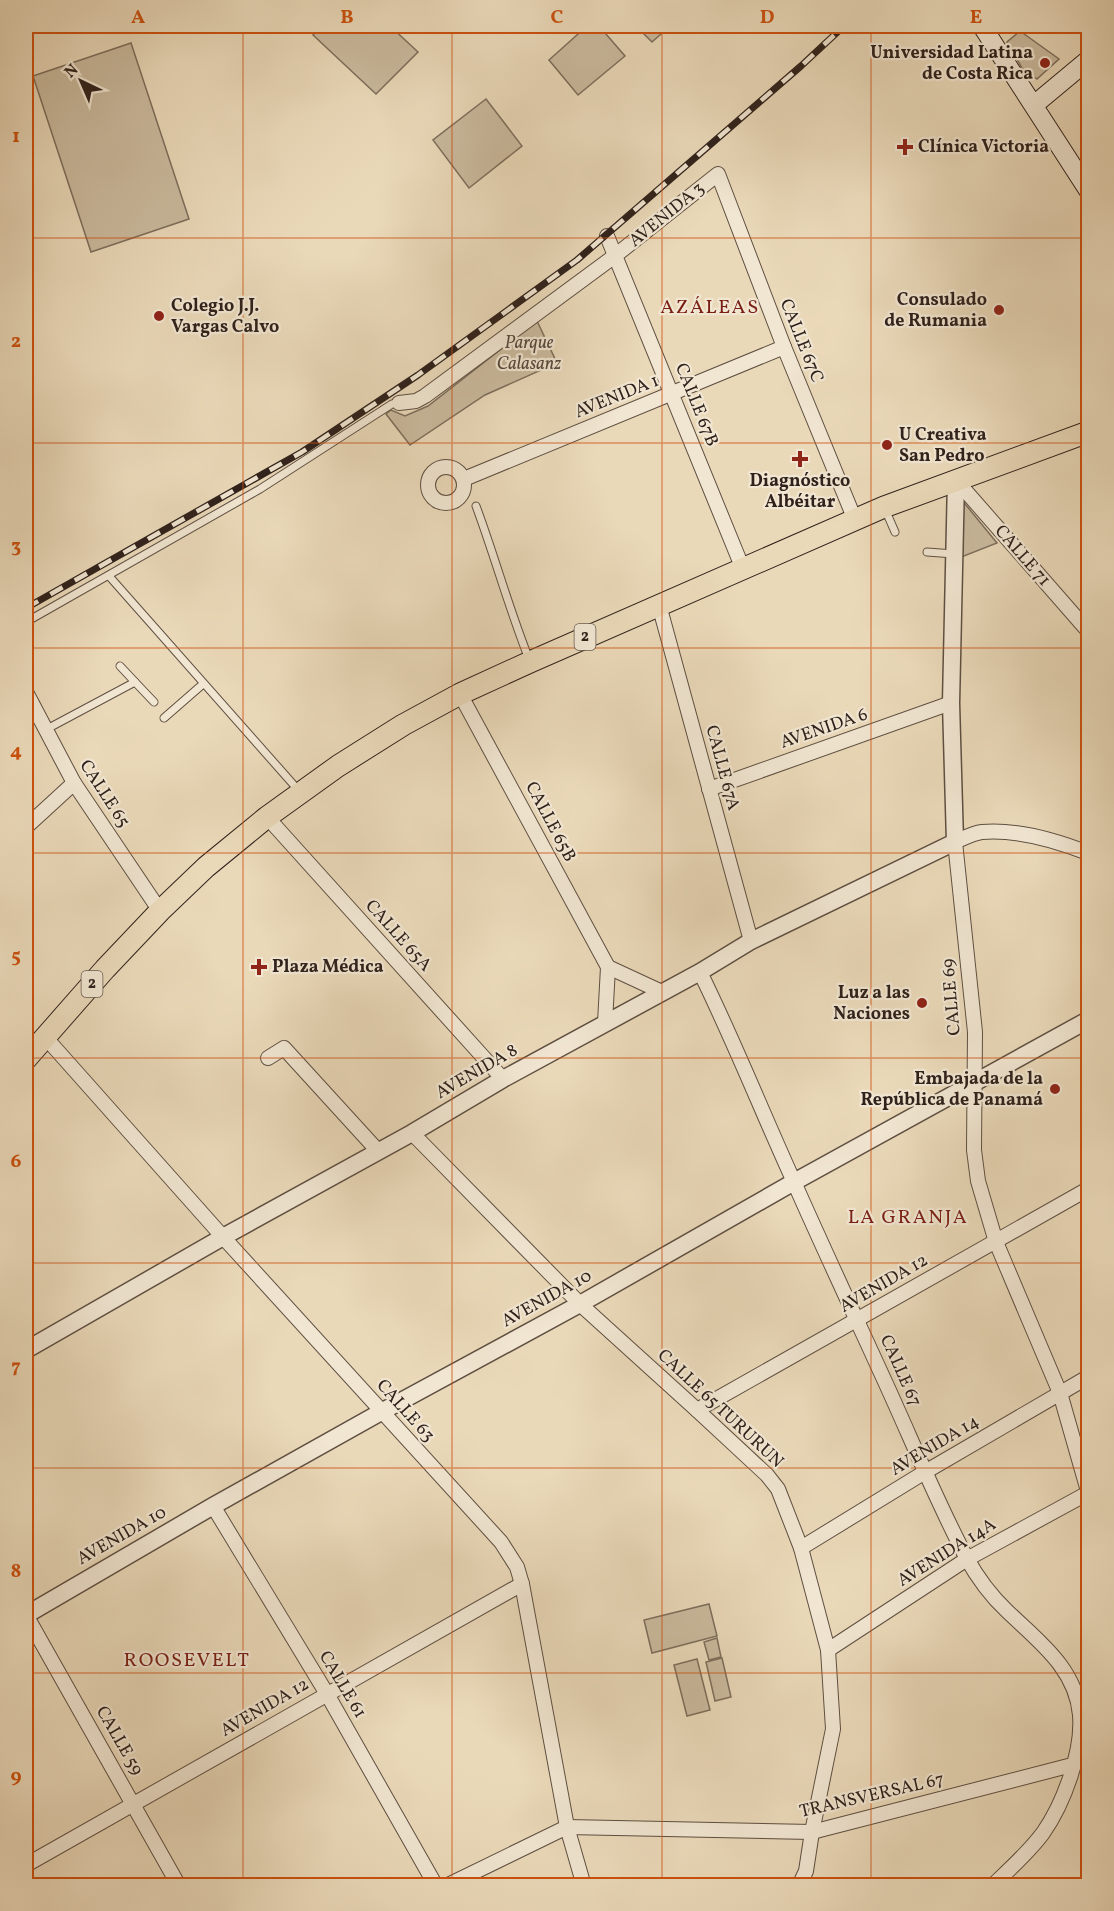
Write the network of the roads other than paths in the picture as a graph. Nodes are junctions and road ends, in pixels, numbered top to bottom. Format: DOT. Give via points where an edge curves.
graph roads {
  1 [pos="982,26"];
  2 [pos="1089,60"];
  3 [pos="1034,105"];
  4 [pos="718,174"];
  5 [pos="1089,190"];
  6 [pos="607,236"];
  7 [pos="616,255"];
  8 [pos="784,347"];
  9 [pos="673,394"];
  10 [pos="399,403"];
  11 [pos="1089,432"];
  12 [pos="464,479"];
  13 [pos="956,480"];
  14 [pos="476,506"];
  15 [pos="884,507"];
  16 [pos="855,520"];
  17 [pos="896,532"];
  18 [pos="927,552"];
  19 [pos="954,554"];
  20 [pos="743,569"];
  21 [pos="109,576"];
  22 [pos="659,605"];
  23 [pos="26,621"];
  24 [pos="1089,631"];
  25 [pos="530,662"];
  26 [pos="120,666"];
  27 [pos="135,682"];
  28 [pos="203,684"];
  29 [pos="26,692"];
  30 [pos="460,694"];
  31 [pos="154,702"];
  32 [pos="951,703"];
  33 [pos="29,711"];
  34 [pos="164,718"];
  35 [pos="45,730"];
  36 [pos="74,783"];
  37 [pos="709,789"];
  38 [pos="300,793"];
  39 [pos="267,817"];
  40 [pos="26,827"];
  41 [pos="955,842"];
  42 [pos="1089,852"];
  43 [pos="160,911"];
  44 [pos="751,941"];
  45 [pos="608,967"];
  46 [pos="700,972"];
  47 [pos="662,992"];
  48 [pos="1089,1020"];
  49 [pos="605,1023"];
  50 [pos="46,1038"];
  51 [pos="268,1058"];
  52 [pos="26,1059"];
  53 [pos="503,1079"];
  54 [pos="974,1083"];
  55 [pos="412,1133"];
  56 [pos="378,1151"];
  57 [pos="794,1182"];
  58 [pos="1089,1189"];
  59 [pos="223,1237"];
  60 [pos="996,1242"];
  61 [pos="580,1304"];
  62 [pos="858,1320"];
  63 [pos="26,1350"];
  64 [pos="1089,1377"];
  65 [pos="1060,1393"];
  66 [pos="697,1410"];
  67 [pos="381,1412"];
  68 [pos="926,1472"];
  69 [pos="1089,1492"];
  70 [pos="213,1506"];
  71 [pos="801,1548"];
  72 [pos="967,1559"];
  73 [pos="522,1584"];
  74 [pos="26,1615"];
  75 [pos="828,1650"];
  76 [pos="327,1694"];
  77 [pos="1072,1765"];
  78 [pos="134,1804"];
  79 [pos="567,1827"];
  80 [pos="812,1832"];
  81 [pos="26,1865"];
  82 [pos="179,1886"];
  83 [pos="436,1886"];
  84 [pos="446,1886"];
  85 [pos="584,1886"];
  86 [pos="799,1886"];
  87 [pos="992,1886"];
  1 -- 3 [label="main road"];
  2 -- 3 [label="main road"];
  3 -- 5 [label="main road"];
  4 -- 7 [label="street, AVENIDA 3"];
  4 -- 8 [label="street, CALLE 67C"];
  6 -- 7 [label="street, AVENIDA 3"];
  7 -- 9 [label="street, CALLE 67B"];
  7 -- 10 [label="street, AVENIDA 3" via="425,396"];
  8 -- 9 [label="street, AVENIDA 1"];
  8 -- 16 [label="street, CALLE 67C"];
  9 -- 12 [label="street, AVENIDA 1"];
  9 -- 20 [label="street, CALLE 67B"];
  10 -- 21 [label="lane"];
  11 -- 13 [label="highway, 2"];
  13 -- 15 [label="highway, 2"];
  13 -- 19 [label="street, CALLE 69"];
  13 -- 24 [label="street, CALLE 71"];
  14 -- 25 [label="lane"];
  15 -- 16 [label="highway, 2"];
  15 -- 17 [label="lane"];
  16 -- 20 [label="highway, 2"];
  18 -- 19 [label="lane"];
  19 -- 32 [label="street, CALLE 69"];
  20 -- 22 [label="highway, 2"];
  21 -- 23 [label="lane"];
  21 -- 28 [label="lane"];
  22 -- 25 [label="highway, 2"];
  22 -- 37 [label="street, CALLE 67A"];
  25 -- 30 [label="highway, 2"];
  26 -- 27 [label="lane"];
  27 -- 31 [label="lane"];
  27 -- 35 [label="lane"];
  28 -- 34 [label="lane"];
  28 -- 38 [label="lane"];
  29 -- 33 [label="street, CALLE 65"];
  30 -- 38 [label="highway, 2" via="402,725"];
  30 -- 45 [label="street, CALLE 65B"];
  32 -- 37 [label="street, AVENIDA 6"];
  32 -- 41 [label="street, CALLE 69"];
  33 -- 35 [label="street, CALLE 65"];
  35 -- 36 [label="street, CALLE 65"];
  36 -- 40 [label="street"];
  36 -- 43 [label="street, CALLE 65"];
  37 -- 44 [label="street, CALLE 67A"];
  38 -- 39 [label="highway, 2"];
  39 -- 43 [label="highway, 2"];
  39 -- 53 [label="street, CALLE 65A"];
  41 -- 42 [label="street" via="980,832 1018,833 1057,840"];
  41 -- 44 [label="street, AVENIDA 8"];
  41 -- 54 [label="street, CALLE 69" via="975,1032"];
  43 -- 50 [label="highway, 2"];
  44 -- 46 [label="street, AVENIDA 8"];
  45 -- 47 [label="street"];
  45 -- 49 [label="street"];
  46 -- 47 [label="street, AVENIDA 8"];
  46 -- 57 [label="street, CALLE 67"];
  47 -- 49 [label="street, AVENIDA 8"];
  48 -- 54 [label="street, AVENIDA 10"];
  49 -- 53 [label="street, AVENIDA 8"];
  50 -- 52 [label="highway, 2"];
  50 -- 59 [label="street, CALLE 63"];
  51 -- 56 [label="street" via="284,1048"];
  53 -- 55 [label="street, AVENIDA 8"];
  54 -- 57 [label="street, AVENIDA 10"];
  54 -- 60 [label="street, CALLE 69" via="978,1181"];
  55 -- 56 [label="street, AVENIDA 8"];
  55 -- 61 [label="street, CALLE 65 TURURUN"];
  56 -- 59 [label="street, AVENIDA 8"];
  57 -- 61 [label="street, AVENIDA 10"];
  57 -- 62 [label="street, CALLE 67"];
  58 -- 60 [label="street, AVENIDA 12"];
  59 -- 63 [label="street, AVENIDA 8"];
  59 -- 67 [label="street, CALLE 63"];
  60 -- 62 [label="street, AVENIDA 12"];
  60 -- 65 [label="street, CALLE 69"];
  61 -- 66 [label="street, CALLE 65 TURURUN"];
  61 -- 67 [label="street, AVENIDA 10"];
  62 -- 66 [label="street, AVENIDA 12"];
  62 -- 68 [label="street, CALLE 67"];
  64 -- 65 [label="street, AVENIDA 14"];
  65 -- 68 [label="street, AVENIDA 14"];
  65 -- 69 [label="street, CALLE 69"];
  66 -- 71 [label="street, CALLE 65 TURURUN" via="778,1488"];
  67 -- 70 [label="street, AVENIDA 10"];
  67 -- 73 [label="street, CALLE 63" via="501,1542 517,1567"];
  68 -- 71 [label="street, AVENIDA 14"];
  68 -- 72 [label="street, CALLE 67"];
  69 -- 72 [label="street, AVENIDA 14A"];
  70 -- 74 [label="street, AVENIDA 10"];
  70 -- 76 [label="street, CALLE 61"];
  71 -- 75 [label="street, CALLE 65 TURURUN"];
  72 -- 75 [label="street, AVENIDA 14A"];
  72 -- 77 [label="street, CALLE 67" via="987,1590 1066,1672 1080,1715 1079,1744"];
  73 -- 76 [label="street, AVENIDA 12"];
  73 -- 79 [label="street, CALLE 63"];
  74 -- 78 [label="street, CALLE 59"];
  75 -- 80 [label="street, CALLE 65 TURURUN" via="832,1729"];
  76 -- 78 [label="street, AVENIDA 12"];
  76 -- 83 [label="street, CALLE 61"];
  77 -- 80 [label="street, TRANSVERSAL 67"];
  77 -- 87 [label="street, CALLE 67" via="1061,1800 1043,1832"];
  78 -- 81 [label="street, AVENIDA 12"];
  78 -- 82 [label="street, CALLE 59"];
  79 -- 80 [label="street, TRANSVERSAL 67"];
  79 -- 84 [label="street"];
  79 -- 85 [label="street, CALLE 63"];
  80 -- 86 [label="street, CALLE 65 TURURUN" via="806,1871"];
}
